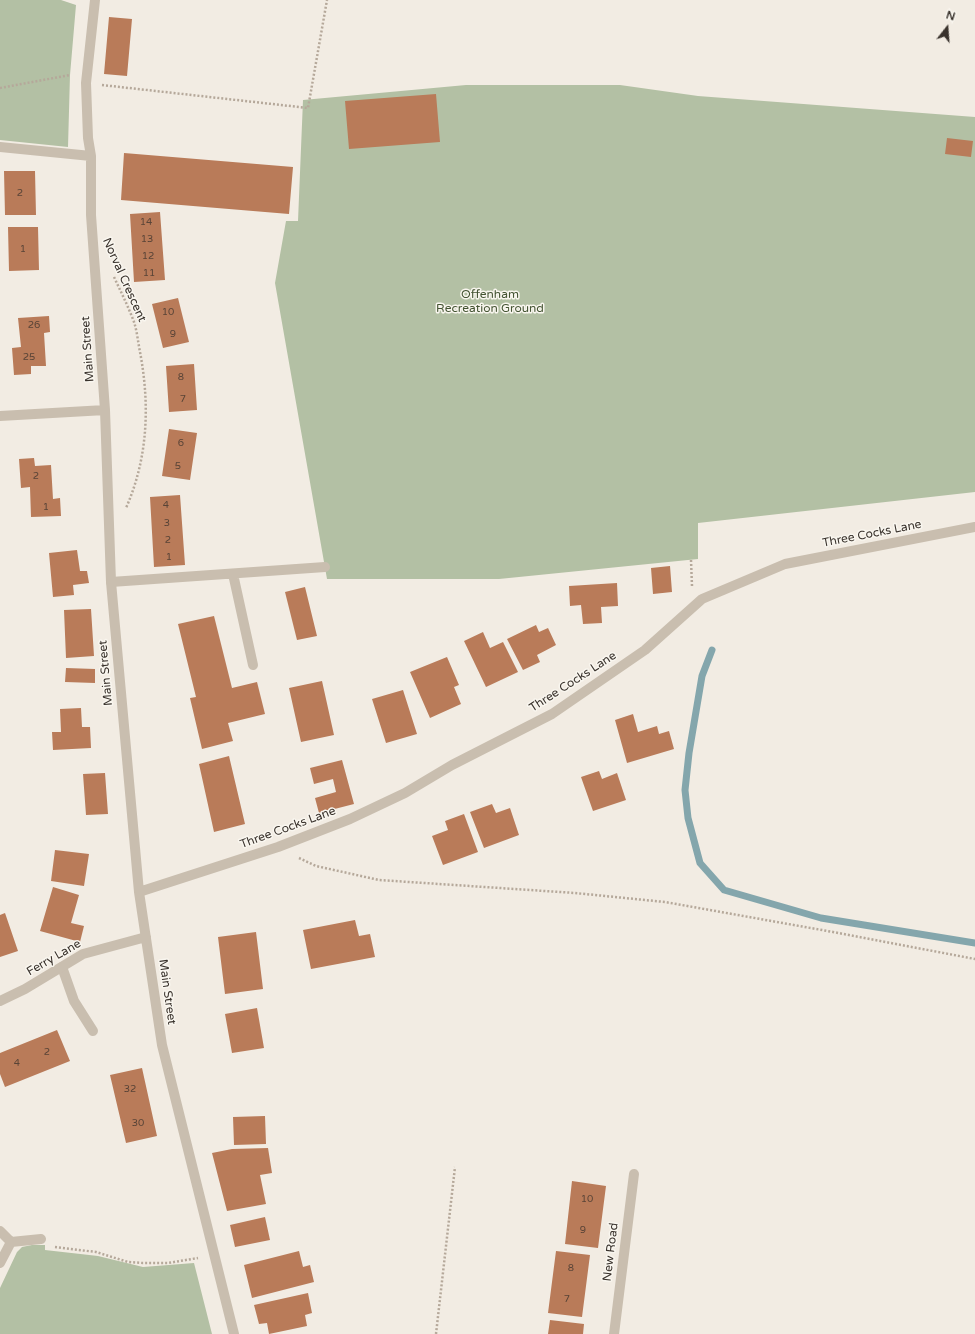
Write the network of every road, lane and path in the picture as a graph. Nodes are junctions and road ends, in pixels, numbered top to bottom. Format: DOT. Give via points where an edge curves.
graph roads {
  1 [pos="95,0"];
  2 [pos="327,0"];
  3 [pos="86,80"];
  4 [pos="0,88"];
  5 [pos="0,147"];
  6 [pos="92,156"];
  7 [pos="111,272"];
  8 [pos="105,410"];
  9 [pos="0,416"];
  10 [pos="124,512"];
  11 [pos="975,527"];
  12 [pos="325,567"];
  13 [pos="233,574"];
  14 [pos="111,582"];
  15 [pos="253,664"];
  16 [pos="278,847"];
  17 [pos="139,892"];
  18 [pos="146,937"];
  19 [pos="975,959"];
  20 [pos="62,967"];
  21 [pos="0,1001"];
  22 [pos="94,1031"];
  23 [pos="455,1167"];
  24 [pos="634,1174"];
  25 [pos="0,1231"];
  26 [pos="41,1239"];
  27 [pos="11,1242"];
  28 [pos="215,1256"];
  29 [pos="0,1264"];
  30 [pos="234,1334"];
  31 [pos="436,1334"];
  32 [pos="614,1334"];
  1 -- 3 [label="street, Main Street"];
  2 -- 3 [label="path" via="308,108"];
  3 -- 4 [label="path" via="70,75"];
  3 -- 6 [label="street, Main Street" via="88,138"];
  5 -- 6 [label="street"];
  6 -- 8 [label="street, Main Street" via="91,215"];
  7 -- 10 [label="path, Norval Crescent" via="134,323 147,406 145,443 133,493"];
  8 -- 9 [label="street"];
  8 -- 14 [label="street, Main Street"];
  11 -- 16 [label="street, Three Cocks Lane" via="784,564 702,599 645,650 552,714 452,766 405,794"];
  12 -- 13 [label="street"];
  13 -- 14 [label="street"];
  13 -- 15 [label="street"];
  14 -- 17 [label="street, Main Street"];
  16 -- 17 [label="street, Three Cocks Lane"];
  16 -- 19 [label="path" via="316,866 379,880 665,902"];
  17 -- 18 [label="street, Main Street"];
  18 -- 20 [label="street, Ferry Lane" via="83,954"];
  18 -- 28 [label="street, Main Street" via="162,1045"];
  20 -- 21 [label="street, Ferry Lane"];
  20 -- 22 [label="street" via="74,1001"];
  23 -- 31 [label="path"];
  24 -- 32 [label="street, New Road"];
  25 -- 27 [label="street"];
  26 -- 27 [label="street"];
  26 -- 28 [label="path" via="50,1246 96,1252 128,1262 168,1263"];
  27 -- 29 [label="street"];
  28 -- 30 [label="street, Main Street"];
}
